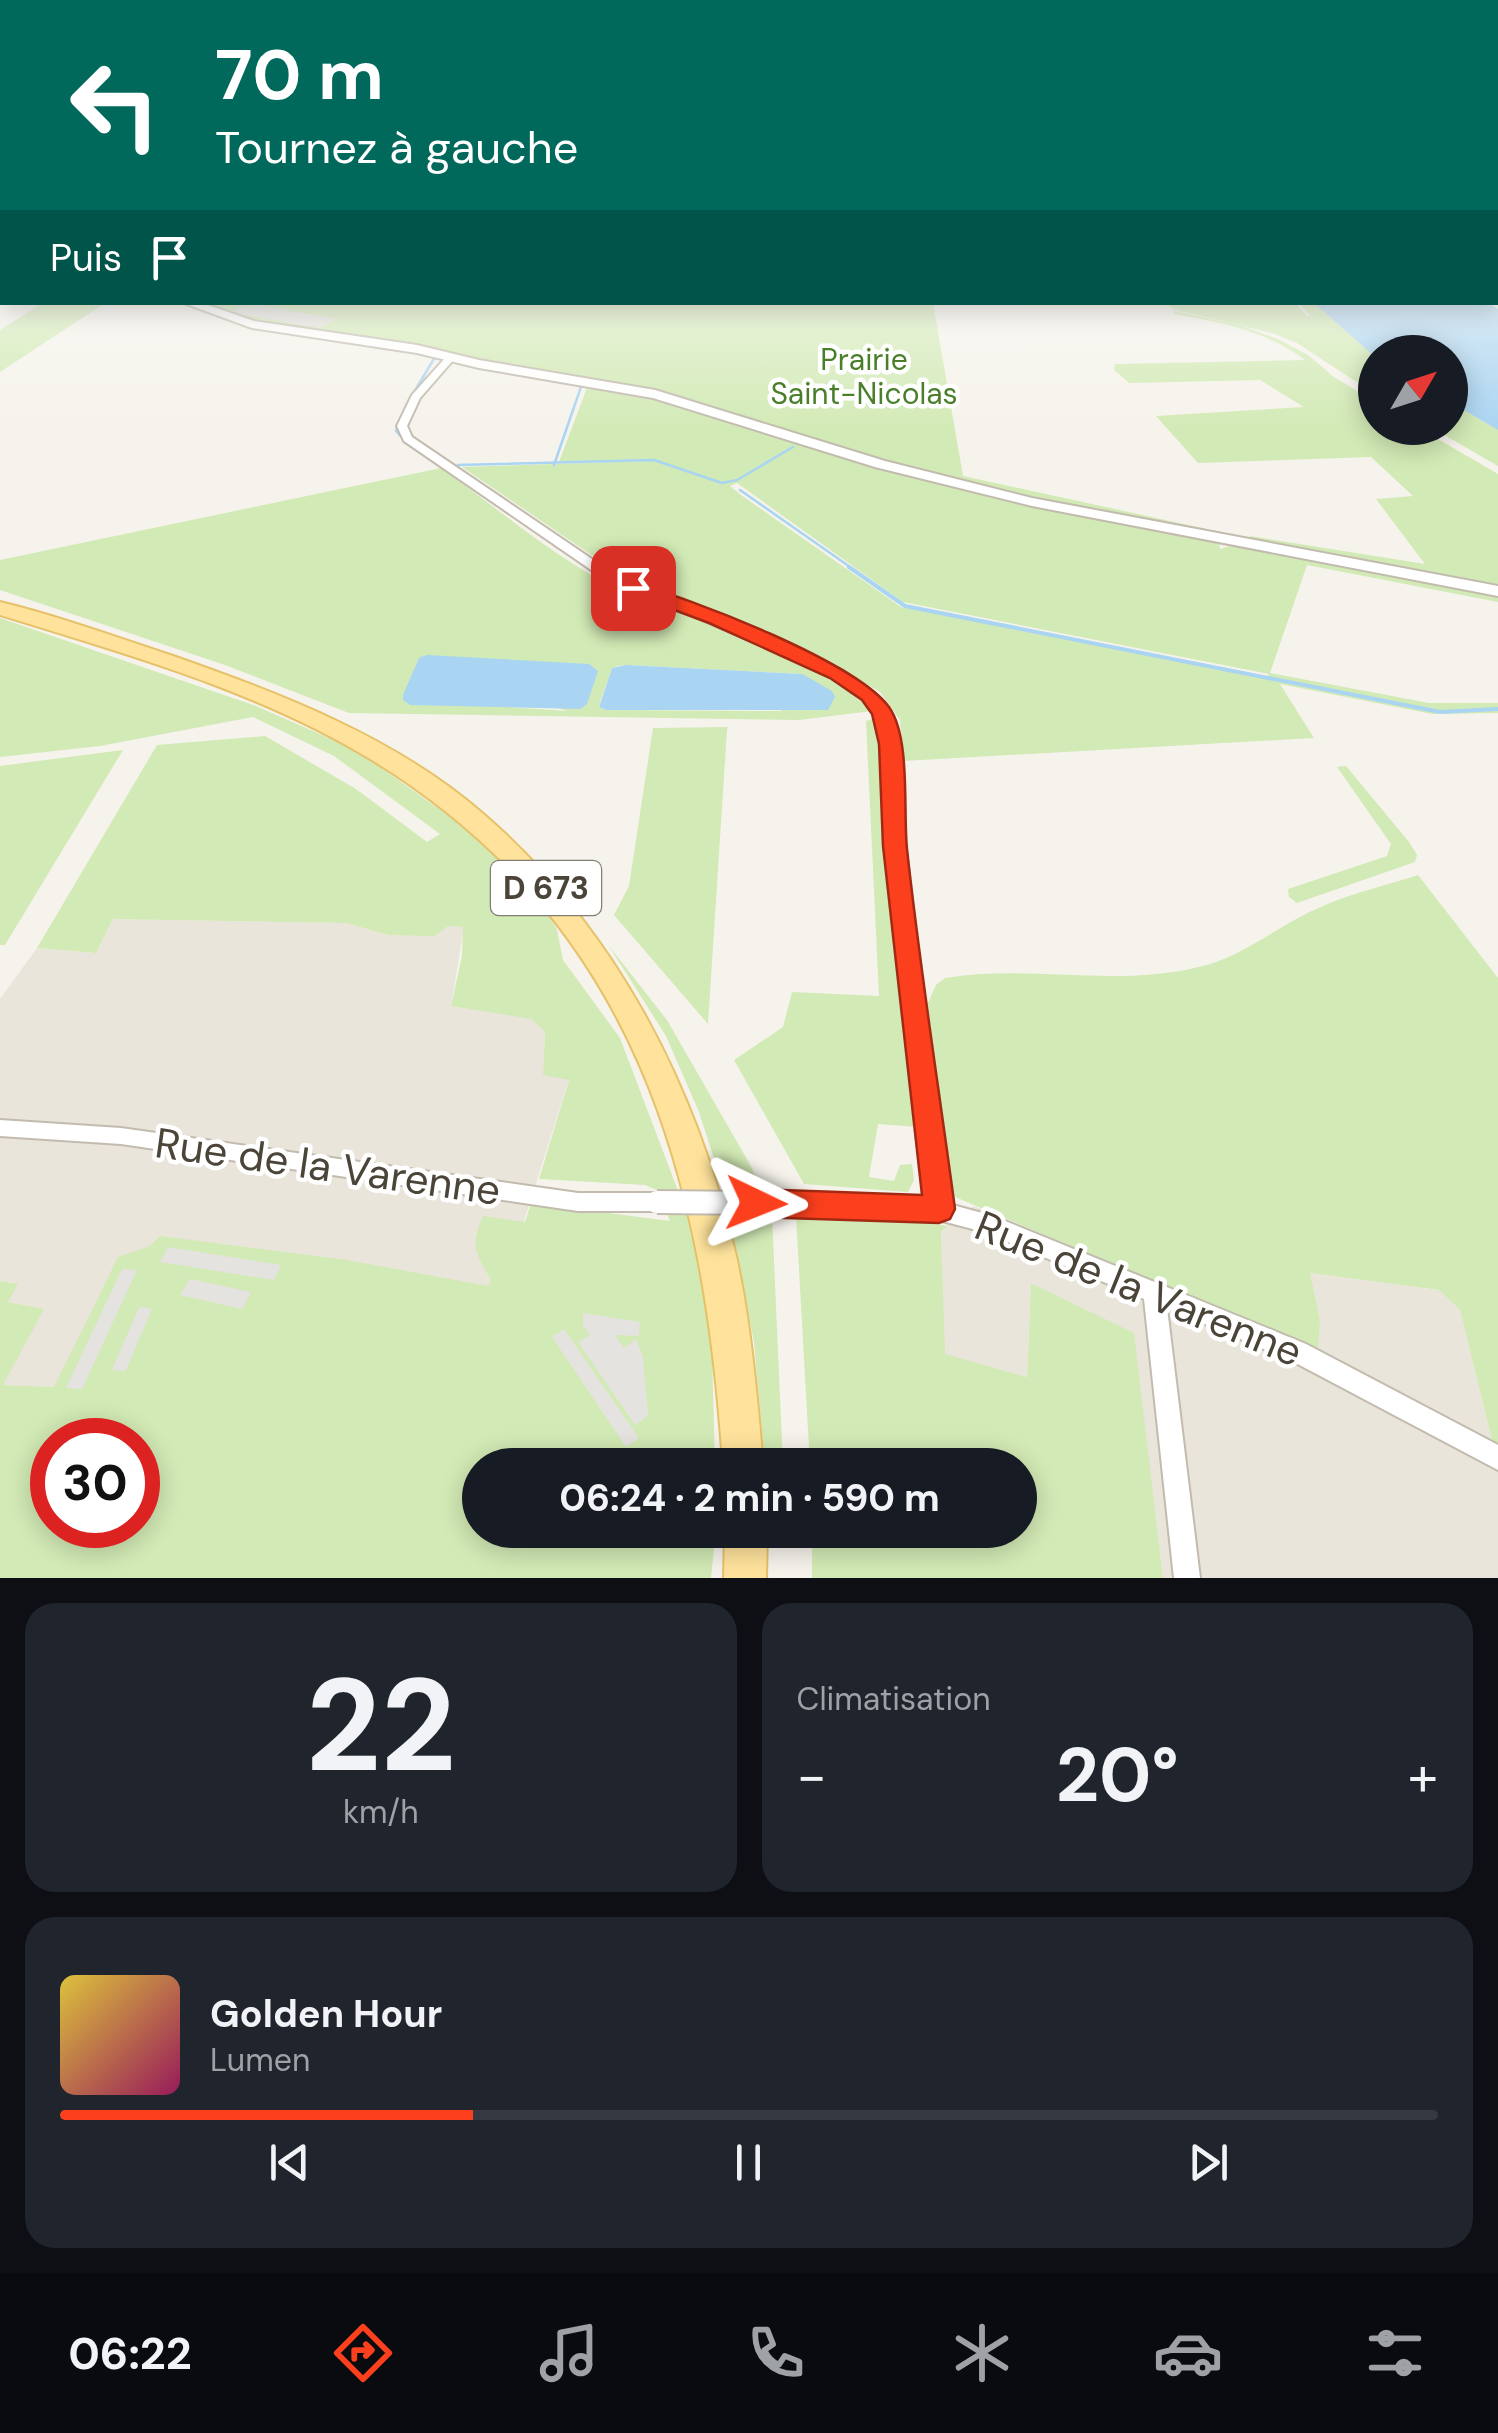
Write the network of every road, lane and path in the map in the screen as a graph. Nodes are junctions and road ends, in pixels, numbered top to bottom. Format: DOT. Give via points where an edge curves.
graph roads {
  1 [pos="195,305"];
  2 [pos="450,358"];
  3 [pos="1498,590"];
  4 [pos="0,608"];
  5 [pos="0,1128"];
  6 [pos="939,1209"];
  7 [pos="1154,1291"];
  8 [pos="742,1448"];
  9 [pos="1498,1458"];
  10 [pos="746,1548"];
  11 [pos="745,1578"];
  12 [pos="1187,1578"];
  1 -- 2 [label="street" via="252,324"];
  2 -- 3 [label="street" via="654,394 880,464 1032,502"];
  2 -- 6 [label="street" via="415,397 402,426 408,440 604,573 837,673 882,713"];
  4 -- 8 [label="main road, D 673" via="251,695 382,756 476,821 556,900 611,976 654,1056 689,1143 724,1276"];
  5 -- 6 [label="street, Rue de la Varenne, bridge" via="122,1136 578,1202"];
  6 -- 7 [label="street, Rue de la Varenne"];
  7 -- 9 [label="street, Rue de la Varenne" via="1324,1364"];
  7 -- 12 [label="street"];
  10 -- 11 [label="main road"];
}
